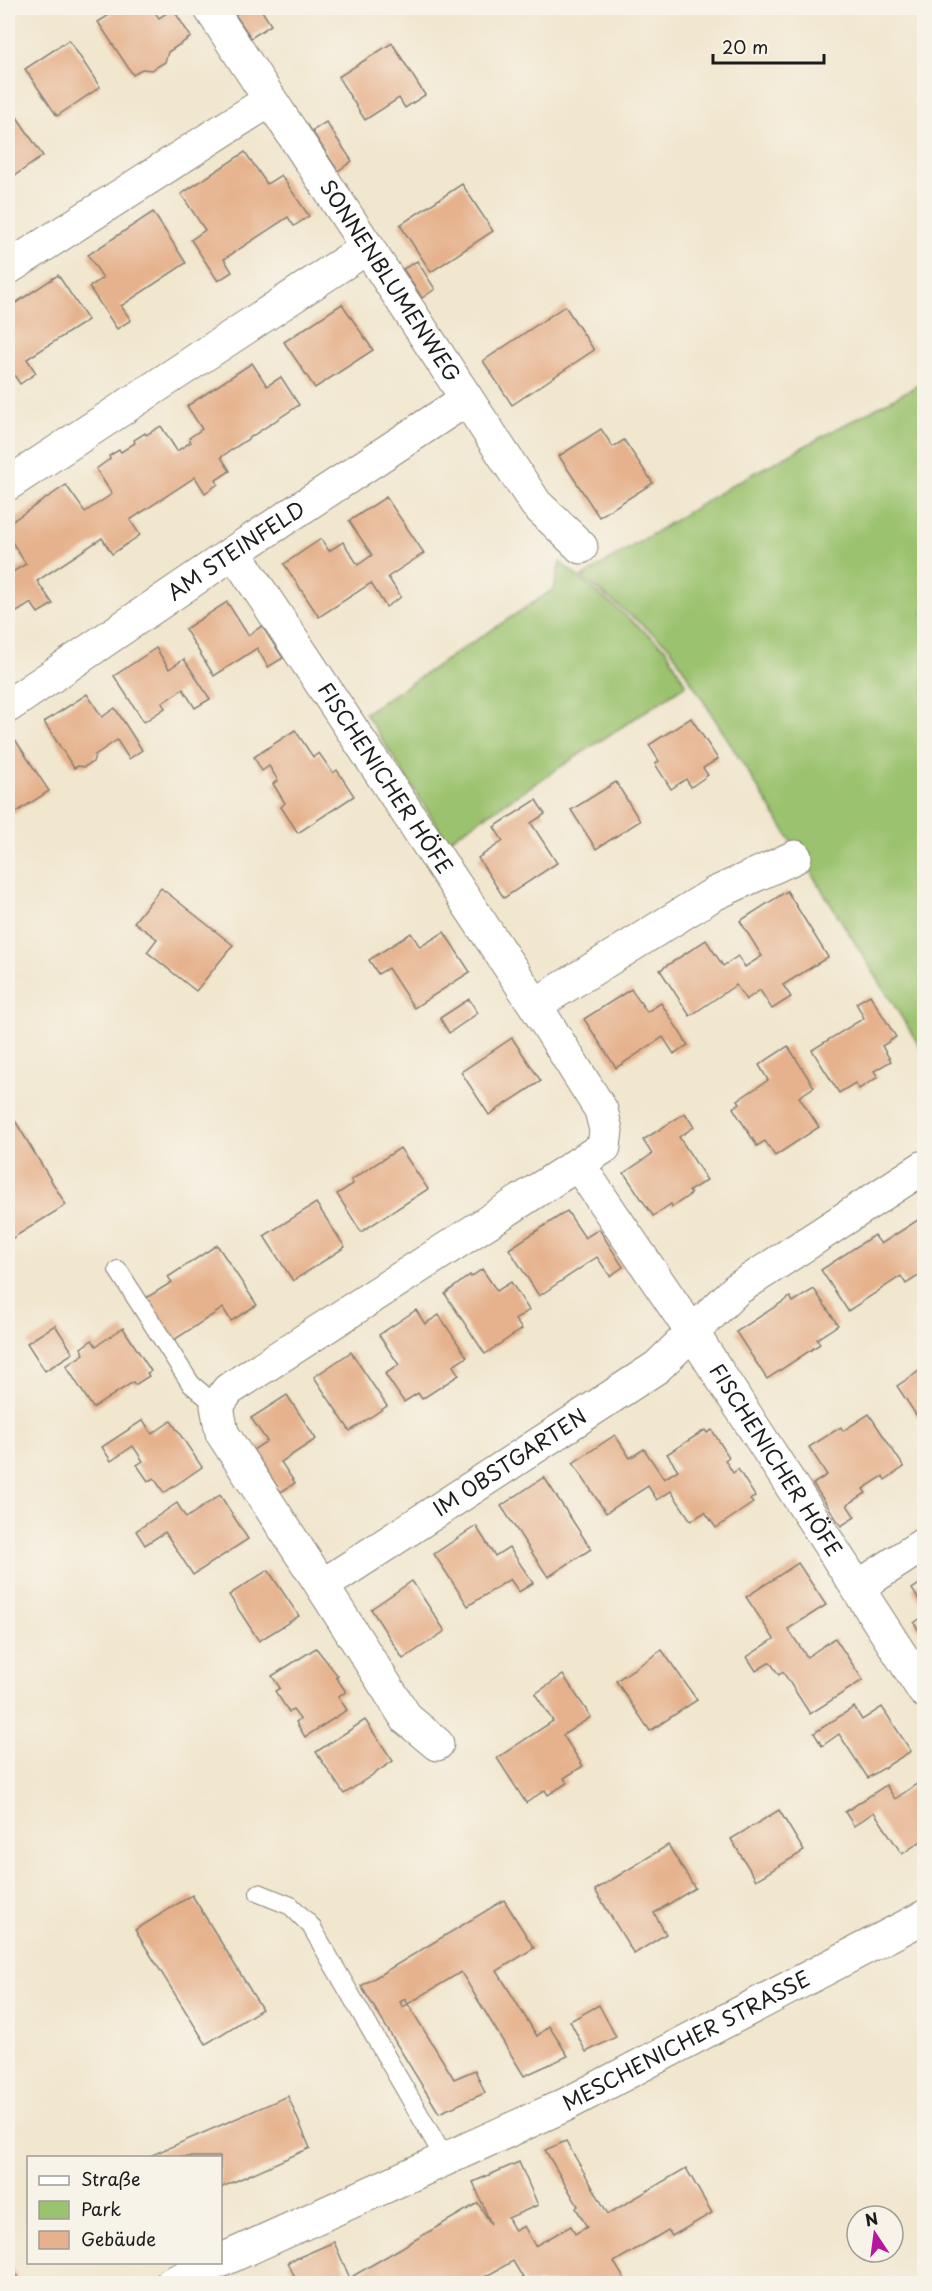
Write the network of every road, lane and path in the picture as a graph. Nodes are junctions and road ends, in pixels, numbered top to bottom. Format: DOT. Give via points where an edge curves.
graph roads {
  1 [pos="210,8"];
  2 [pos="270,100"];
  3 [pos="368,247"];
  4 [pos="8,268"];
  5 [pos="467,399"];
  6 [pos="8,484"];
  7 [pos="581,547"];
  8 [pos="234,552"];
  9 [pos="8,706"];
  10 [pos="795,857"];
  11 [pos="535,1005"];
  12 [pos="578,1164"];
  13 [pos="924,1167"];
  14 [pos="118,1270"];
  15 [pos="692,1332"];
  16 [pos="217,1406"];
  17 [pos="924,1544"];
  18 [pos="322,1586"];
  19 [pos="858,1587"];
  20 [pos="924,1691"];
  21 [pos="437,1744"];
  22 [pos="259,1893"];
  23 [pos="924,1917"];
  24 [pos="446,2160"];
  25 [pos="222,2261"];
  26 [pos="214,2264"];
  27 [pos="171,2283"];
  1 -- 2 [label="street, SONNENBLUMENWEG"];
  2 -- 3 [label="street, SONNENBLUMENWEG"];
  2 -- 4 [label="street"];
  3 -- 5 [label="street, SONNENBLUMENWEG"];
  3 -- 6 [label="street"];
  5 -- 7 [label="street, SONNENBLUMENWEG" via="536,504"];
  5 -- 8 [label="street, AM STEINFELD"];
  8 -- 9 [label="street, AM STEINFELD"];
  8 -- 11 [label="street, FISCHENICHER HÖFE"];
  10 -- 11 [label="street" via="714,894"];
  11 -- 12 [label="street, FISCHENICHER HÖFE" via="601,1110 606,1130 604,1146"];
  12 -- 15 [label="street, FISCHENICHER HÖFE"];
  12 -- 16 [label="street" via="228,1390"];
  13 -- 15 [label="street" via="737,1289"];
  14 -- 16 [label="lane" via="191,1384"];
  15 -- 18 [label="street, IM OBSTGARTEN" via="657,1367"];
  15 -- 19 [label="street, FISCHENICHER HÖFE"];
  16 -- 18 [label="street" via="222,1433"];
  17 -- 19 [label="street"];
  18 -- 21 [label="street" via="407,1719"];
  19 -- 20 [label="street, FISCHENICHER HÖFE"];
  22 -- 24 [label="lane" via="291,1906 312,1926"];
  23 -- 24 [label="street, MESCHENICHER STRASSE" via="565,2105"];
  24 -- 25 [label="street, MESCHENICHER STRASSE"];
  26 -- 27 [label="street, MESCHENICHER STRASSE"];
}
